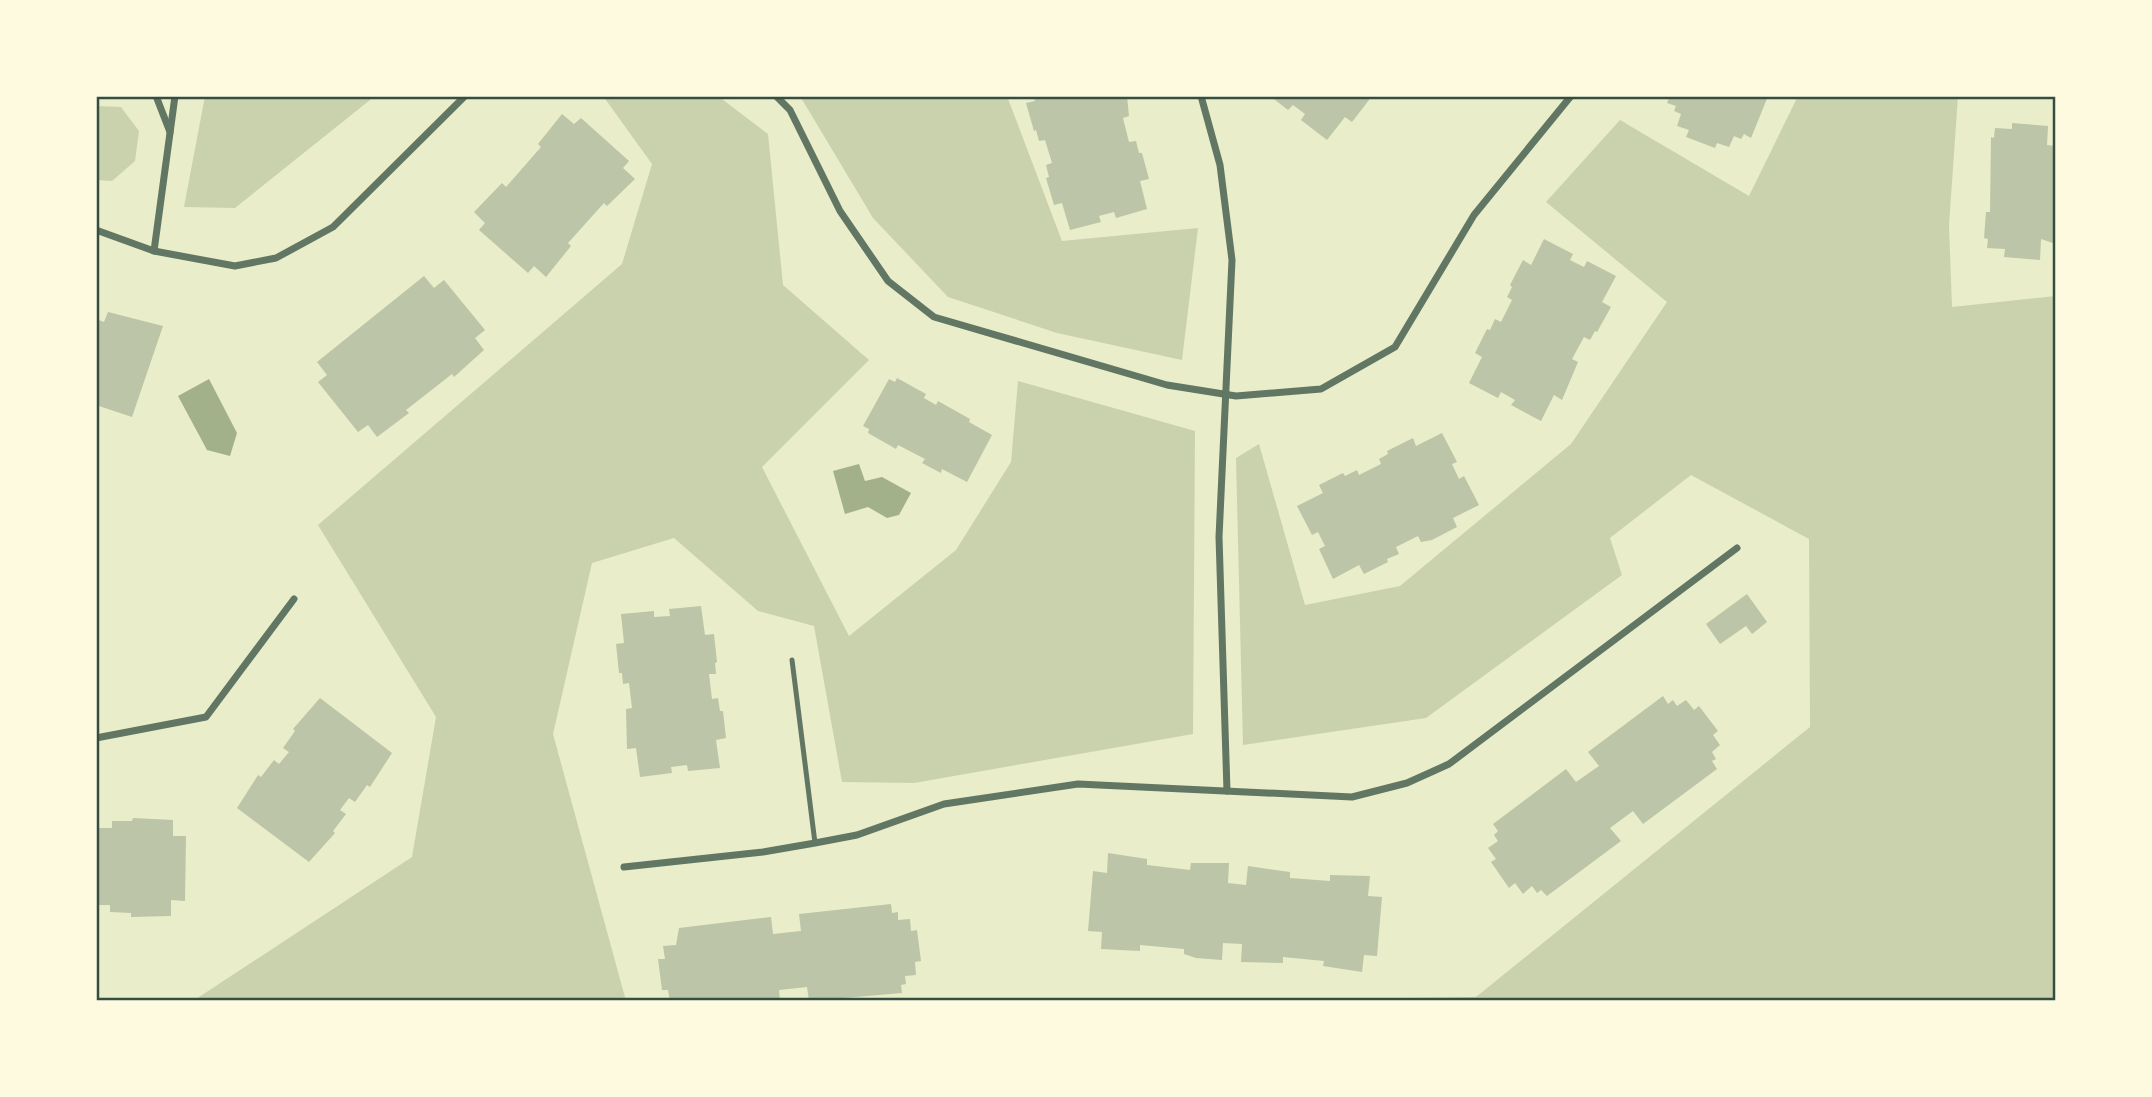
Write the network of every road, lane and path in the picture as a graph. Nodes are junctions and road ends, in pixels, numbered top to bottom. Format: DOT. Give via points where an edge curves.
graph roads {
  1 [pos="156,96"];
  2 [pos="175,96"];
  3 [pos="466,96"];
  4 [pos="776,96"];
  5 [pos="1200,96"];
  6 [pos="1571,96"];
  7 [pos="171,136"];
  8 [pos="96,230"];
  9 [pos="154,251"];
  10 [pos="1224,394"];
  11 [pos="1737,548"];
  12 [pos="294,599"];
  13 [pos="792,660"];
  14 [pos="96,738"];
  15 [pos="1227,791"];
  16 [pos="815,843"];
  17 [pos="624,867"];
  1 -- 7 [label="street"];
  2 -- 7 [label="street"];
  3 -- 9 [label="street" via="334,227 276,258 235,266"];
  4 -- 10 [label="street" via="790,110 840,211 888,281 934,317 1167,385"];
  5 -- 10 [label="street" via="1220,165 1232,260"];
  6 -- 10 [label="street" via="1474,215 1395,347 1321,389"];
  7 -- 9 [label="street"];
  8 -- 9 [label="street"];
  10 -- 15 [label="street" via="1219,537"];
  11 -- 15 [label="street" via="1449,764 1407,783 1352,797"];
  12 -- 14 [label="street" via="206,718"];
  13 -- 16 [label="lane"];
  15 -- 16 [label="street" via="1078,784 944,804 857,835"];
  16 -- 17 [label="street"];
}
